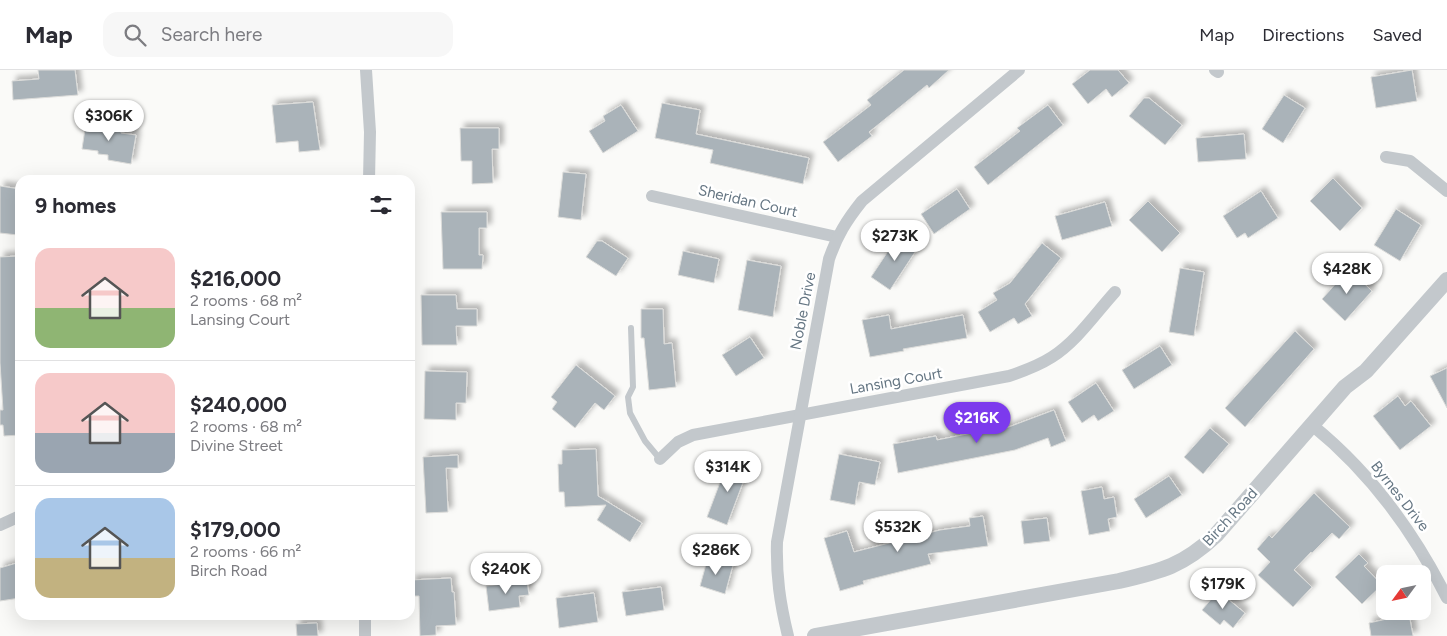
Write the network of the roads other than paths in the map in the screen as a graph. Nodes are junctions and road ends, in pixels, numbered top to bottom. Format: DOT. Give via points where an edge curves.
graph roads {
  1 [pos="366,70"];
  2 [pos="1018,70"];
  3 [pos="1386,157"];
  4 [pos="369,175"];
  5 [pos="1447,191"];
  6 [pos="652,196"];
  7 [pos="837,238"];
  8 [pos="1447,280"];
  9 [pos="1114,292"];
  10 [pos="631,328"];
  11 [pos="800,415"];
  12 [pos="1312,425"];
  13 [pos="660,459"];
  14 [pos="15,518"];
  15 [pos="0,525"];
  16 [pos="1447,598"];
  17 [pos="365,620"];
  18 [pos="365,636"];
  19 [pos="788,636"];
  20 [pos="815,636"];
  1 -- 4 [label="street"];
  2 -- 7 [label="street, Noble Drive" via="862,202"];
  3 -- 5 [label="street" via="1410,161"];
  6 -- 7 [label="street, Sheridan Court"];
  7 -- 11 [label="street, Noble Drive" via="829,259"];
  8 -- 12 [label="street, Birch Road"];
  9 -- 11 [label="street, Lansing Court" via="1072,341 1032,368 1008,376"];
  10 -- 13 [label="lane" via="634,369 633,387 628,397 630,412 645,441"];
  11 -- 13 [label="street, Lansing Court" via="693,435 678,442"];
  11 -- 19 [label="street, Noble Drive" via="777,542 779,596"];
  12 -- 16 [label="street, Byrnes Drive" via="1353,462 1384,497 1411,534"];
  12 -- 20 [label="street, Birch Road" via="1216,535 1180,563 1118,581"];
  14 -- 15 [label="street"];
  17 -- 18 [label="street"];
}
